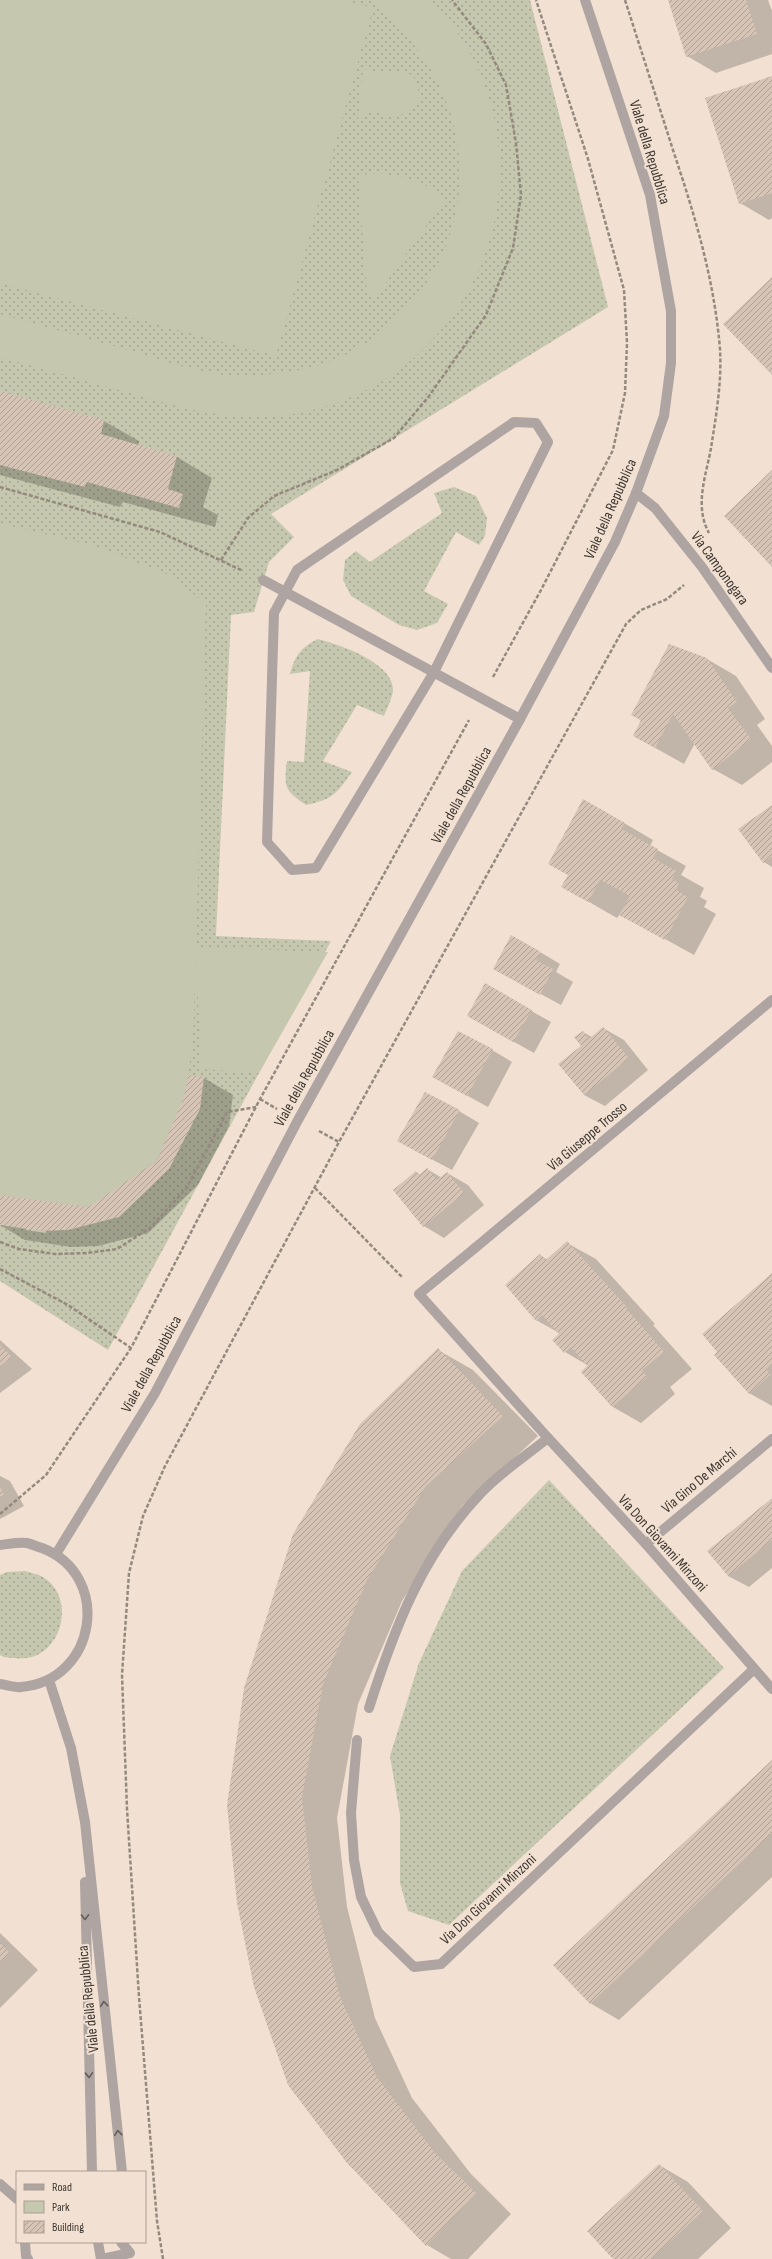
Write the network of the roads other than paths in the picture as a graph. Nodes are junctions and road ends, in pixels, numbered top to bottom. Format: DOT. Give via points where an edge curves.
graph roads {
  1 [pos="585,0"];
  2 [pos="636,493"];
  3 [pos="263,580"];
  4 [pos="285,592"];
  5 [pos="772,668"];
  6 [pos="434,672"];
  7 [pos="520,719"];
  8 [pos="772,1000"];
  9 [pos="419,1294"];
  10 [pos="548,1438"];
  11 [pos="772,1439"];
  12 [pos="646,1544"];
  13 [pos="0,1545"];
  14 [pos="56,1554"];
  15 [pos="754,1669"];
  16 [pos="49,1680"];
  17 [pos="0,1684"];
  18 [pos="772,1689"];
  19 [pos="369,1708"];
  20 [pos="357,1740"];
  21 [pos="85,1822"];
  22 [pos="92,2171"];
  23 [pos="122,2171"];
  24 [pos="0,2184"];
  25 [pos="16,2198"];
  26 [pos="25,2243"];
  27 [pos="98,2243"];
  28 [pos="122,2243"];
  29 [pos="129,2243"];
  30 [pos="131,2256"];
  31 [pos="28,2259"];
  32 [pos="101,2259"];
  1 -- 2 [label="street, Viale della Repubblica" via="650,195 671,311 671,363 664,416"];
  2 -- 5 [label="street, Via Camponogara" via="655,508 702,567"];
  2 -- 7 [label="street, Viale della Repubblica" via="614,542"];
  3 -- 4 [label="street"];
  4 -- 6 [label="street"];
  4 -- 6 [label="street" via="274,613 267,842 292,870 316,868"];
  4 -- 6 [label="street" via="298,570 514,422 536,423 548,442"];
  6 -- 7 [label="street"];
  7 -- 14 [label="street, Viale della Repubblica" via="298,1120 155,1393"];
  8 -- 9 [label="street, Via Giuseppe Trosso"];
  9 -- 10 [label="street, Via Don Giovanni Minzoni"];
  10 -- 12 [label="street, Via Don Giovanni Minzoni"];
  10 -- 19 [label="street" via="481,1492 450,1527 420,1575 399,1620"];
  11 -- 12 [label="street, Via Gino De Marchi"];
  12 -- 15 [label="street, Via Don Giovanni Minzoni"];
  13 -- 14 [label="street" via="27,1543"];
  14 -- 16 [label="street" via="78,1575 88,1603 86,1634 73,1661"];
  15 -- 18 [label="street, Via Don Giovanni Minzoni"];
  15 -- 20 [label="street, Via Don Giovanni Minzoni" via="441,1964 414,1967 378,1932 361,1897 354,1860 351,1813"];
  16 -- 17 [label="street" via="21,1687"];
  16 -- 21 [label="street, Viale della Repubblica" via="71,1748"];
  21 -- 22 [label="street, Viale della Repubblica, one-way" via="86,1983"];
  23 -- 21 [label="street, Viale della Repubblica, one-way"];
  24 -- 25 [label="street"];
  26 -- 31 [label="street"];
  27 -- 32 [label="street"];
  28 -- 30 [label="street"];
  29 -- 30 [label="street"];
  30 -- 32 [label="street"];
}
